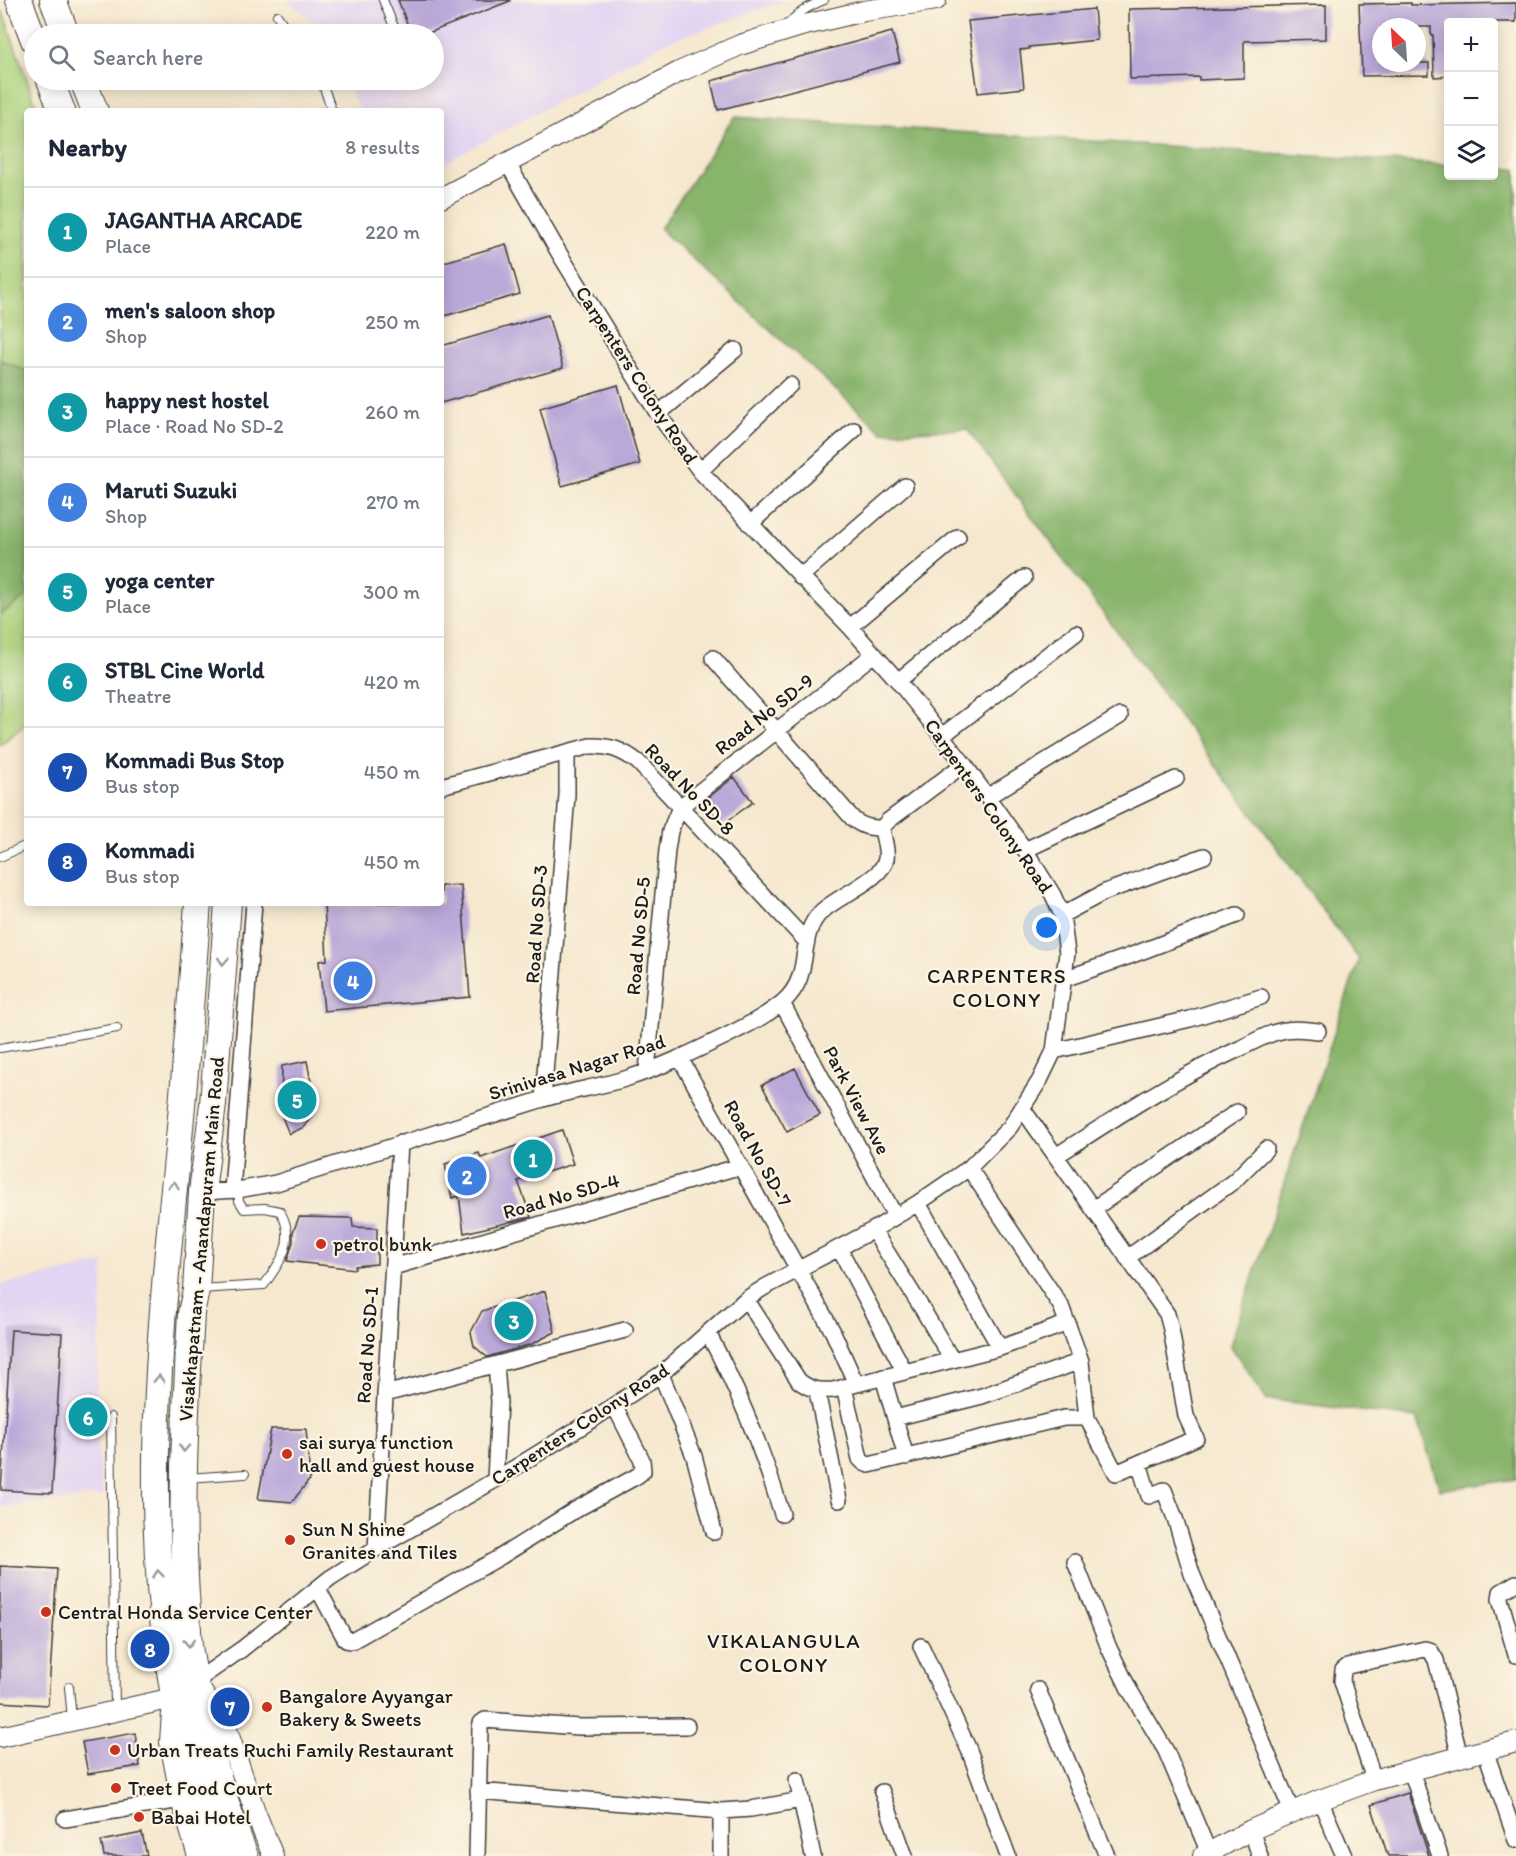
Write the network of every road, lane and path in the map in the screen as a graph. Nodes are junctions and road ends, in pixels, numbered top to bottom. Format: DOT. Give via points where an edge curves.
graph roads {
  1 [pos="19,0"];
  2 [pos="53,0"];
  3 [pos="382,0"];
  4 [pos="824,0"];
  5 [pos="936,0"];
  6 [pos="277,15"];
  7 [pos="28,24"];
  8 [pos="62,24"];
  9 [pos="283,24"];
  10 [pos="393,24"];
  11 [pos="782,32"];
  12 [pos="54,90"];
  13 [pos="87,90"];
  14 [pos="325,90"];
  15 [pos="61,108"];
  16 [pos="95,108"];
  17 [pos="331,108"];
  18 [pos="508,164"];
  19 [pos="444,196"];
  20 [pos="735,350"];
  21 [pos="790,385"];
  22 [pos="658,414"];
  23 [pos="854,430"];
  24 [pos="700,471"];
  25 [pos="905,486"];
  26 [pos="750,525"];
  27 [pos="958,537"];
  28 [pos="800,577"];
  29 [pos="1024,578"];
  30 [pos="849,627"];
  31 [pos="1076,633"];
  32 [pos="874,654"];
  33 [pos="712,658"];
  34 [pos="898,681"];
  35 [pos="1120,716"];
  36 [pos="777,730"];
  37 [pos="942,736"];
  38 [pos="567,753"];
  39 [pos="964,764"];
  40 [pos="1176,779"];
  41 [pos="444,785"];
  42 [pos="987,797"];
  43 [pos="680,807"];
  44 [pos="882,828"];
  45 [pos="24,847"];
  46 [pos="1025,850"];
  47 [pos="1204,856"];
  48 [pos="0,857"];
  49 [pos="198,906"];
  50 [pos="228,906"];
  51 [pos="254,906"];
  52 [pos="1062,915"];
  53 [pos="1237,915"];
  54 [pos="807,942"];
  55 [pos="1064,979"];
  56 [pos="1261,997"];
  57 [pos="782,1003"];
  58 [pos="117,1028"];
  59 [pos="1318,1030"];
  60 [pos="0,1048"];
  61 [pos="1054,1051"];
  62 [pos="680,1058"];
  63 [pos="647,1071"];
  64 [pos="543,1099"];
  65 [pos="1022,1108"];
  66 [pos="1238,1112"];
  67 [pos="400,1143"];
  68 [pos="1266,1149"];
  69 [pos="1056,1156"];
  70 [pos="741,1166"];
  71 [pos="969,1168"];
  72 [pos="235,1190"];
  73 [pos="202,1192"];
  74 [pos="918,1203"];
  75 [pos="1093,1209"];
  76 [pos="895,1216"];
  77 [pos="873,1230"];
  78 [pos="839,1248"];
  79 [pos="1127,1258"];
  80 [pos="393,1267"];
  81 [pos="799,1269"];
  82 [pos="196,1290"];
  83 [pos="747,1299"];
  84 [pos="1068,1323"];
  85 [pos="625,1329"];
  86 [pos="708,1333"];
  87 [pos="1000,1348"];
  88 [pos="952,1360"];
  89 [pos="1081,1361"];
  90 [pos="496,1365"];
  91 [pos="905,1372"];
  92 [pos="661,1374"];
  93 [pos="883,1377"];
  94 [pos="850,1386"];
  95 [pos="817,1391"];
  96 [pos="385,1394"];
  97 [pos="614,1406"];
  98 [pos="111,1417"];
  99 [pos="895,1418"];
  100 [pos="1087,1418"];
  101 [pos="906,1457"];
  102 [pos="1138,1463"];
  103 [pos="244,1474"];
  104 [pos="183,1478"];
  105 [pos="495,1480"];
  106 [pos="839,1500"];
  107 [pos="782,1514"];
  108 [pos="714,1532"];
  109 [pos="376,1549"];
  110 [pos="1075,1562"];
  111 [pos="1516,1583"];
  112 [pos="318,1588"];
  113 [pos="1514,1636"];
  114 [pos="921,1646"];
  115 [pos="1516,1655"];
  116 [pos="196,1682"];
  117 [pos="69,1687"];
  118 [pos="1038,1690"];
  119 [pos="173,1698"];
  120 [pos="115,1711"];
  121 [pos="72,1721"];
  122 [pos="687,1726"];
  123 [pos="0,1737"];
  124 [pos="1516,1742"];
  125 [pos="1485,1750"];
  126 [pos="1460,1757"];
  127 [pos="1411,1771"];
  128 [pos="797,1780"];
  129 [pos="1374,1780"];
  130 [pos="478,1791"];
  131 [pos="882,1792"];
  132 [pos="181,1800"];
  133 [pos="801,1800"];
  134 [pos="1320,1800"];
  135 [pos="721,1811"];
  136 [pos="1292,1812"];
  137 [pos="65,1819"];
  138 [pos="1251,1830"];
  139 [pos="1516,1840"];
  140 [pos="1206,1855"];
  141 [pos="198,1856"];
  142 [pos="219,1856"];
  143 [pos="245,1856"];
  144 [pos="273,1856"];
  145 [pos="477,1856"];
  146 [pos="721,1856"];
  147 [pos="813,1856"];
  148 [pos="905,1856"];
  149 [pos="1008,1856"];
  150 [pos="1107,1856"];
  151 [pos="1260,1856"];
  152 [pos="1344,1856"];
  153 [pos="1440,1856"];
  1 -- 7 [label="main road"];
  2 -- 8 [label="main road"];
  3 -- 10 [label="lane"];
  4 -- 11 [label="lane" via="792,18"];
  5 -- 11 [label="street" via="864,11"];
  6 -- 9 [label="lane"];
  11 -- 18 [label="street" via="740,45 679,72"];
  12 -- 15 [label="main road"];
  13 -- 16 [label="main road"];
  14 -- 17 [label="lane"];
  18 -- 19 [label="street"];
  18 -- 22 [label="street, Carpenters Colony Road"];
  20 -- 22 [label="street"];
  21 -- 24 [label="street"];
  22 -- 24 [label="street, Carpenters Colony Road"];
  23 -- 26 [label="street"];
  24 -- 26 [label="street, Carpenters Colony Road"];
  25 -- 28 [label="street"];
  26 -- 28 [label="street, Carpenters Colony Road"];
  27 -- 30 [label="street"];
  28 -- 30 [label="street, Carpenters Colony Road"];
  29 -- 34 [label="street"];
  30 -- 32 [label="street, Carpenters Colony Road"];
  31 -- 37 [label="street"];
  32 -- 34 [label="street, Carpenters Colony Road"];
  32 -- 36 [label="street, Road No SD-9"];
  33 -- 36 [label="street"];
  34 -- 37 [label="street, Carpenters Colony Road"];
  35 -- 42 [label="street"];
  36 -- 43 [label="street, Road No SD-9"];
  36 -- 44 [label="street" via="853,819 861,826"];
  37 -- 39 [label="street, Carpenters Colony Road"];
  38 -- 41 [label="street, Road No SD-8"];
  38 -- 43 [label="street, Road No SD-8" via="600,745 624,752"];
  38 -- 64 [label="street, Road No SD-3"];
  39 -- 42 [label="street, Carpenters Colony Road"];
  39 -- 44 [label="street"];
  40 -- 46 [label="street"];
  42 -- 46 [label="street, Carpenters Colony Road"];
  43 -- 54 [label="street, Road No SD-8"];
  43 -- 63 [label="street, Road No SD-5" via="667,850"];
  44 -- 54 [label="street, Srinivasa Nagar Road" via="887,858 883,868 821,913"];
  45 -- 48 [label="lane"];
  46 -- 52 [label="street, Carpenters Colony Road"];
  47 -- 52 [label="street" via="1105,892"];
  119 -- 49 [label="main road, Visakhapatnam - Anandapuram Main Road, one-way" via="157,1563 155,1480 162,1310"];
  50 -- 73 [label="main road, Visakhapatnam - Anandapuram Main Road, one-way" via="213,1104"];
  51 -- 72 [label="street"];
  52 -- 55 [label="street, Carpenters Colony Road" via="1067,953"];
  53 -- 55 [label="street"];
  54 -- 57 [label="street, Srinivasa Nagar Road" via="802,973 795,990"];
  55 -- 61 [label="street, Carpenters Colony Road"];
  56 -- 61 [label="street" via="1190,1019"];
  57 -- 62 [label="street, Srinivasa Nagar Road"];
  57 -- 76 [label="street, Park View Ave"];
  58 -- 60 [label="lane"];
  59 -- 69 [label="street" via="1285,1030 1234,1051 1126,1111"];
  61 -- 65 [label="street, Carpenters Colony Road"];
  62 -- 63 [label="street, Srinivasa Nagar Road"];
  62 -- 70 [label="street, Road No SD-7"];
  63 -- 64 [label="street, Srinivasa Nagar Road"];
  64 -- 67 [label="street, Srinivasa Nagar Road"];
  65 -- 69 [label="street"];
  65 -- 71 [label="street, Carpenters Colony Road" via="1010,1127"];
  66 -- 75 [label="street"];
  67 -- 72 [label="street, Srinivasa Nagar Road" via="276,1183"];
  67 -- 80 [label="street, Road No SD-1"];
  68 -- 79 [label="street" via="1234,1181"];
  69 -- 75 [label="street"];
  70 -- 80 [label="street, Road No SD-4"];
  70 -- 81 [label="street, Road No SD-7"];
  71 -- 74 [label="street, Carpenters Colony Road"];
  71 -- 84 [label="street" via="1061,1306"];
  72 -- 73 [label="street, Srinivasa Nagar Road"];
  72 -- 82 [label="lane" via="244,1209 280,1211 287,1243 282,1261 264,1285"];
  73 -- 82 [label="main road, Visakhapatnam - Anandapuram Main Road"];
  74 -- 76 [label="street, Carpenters Colony Road"];
  74 -- 87 [label="street"];
  75 -- 79 [label="street"];
  76 -- 77 [label="street, Carpenters Colony Road"];
  77 -- 78 [label="street, Carpenters Colony Road"];
  77 -- 88 [label="street"];
  78 -- 81 [label="street, Carpenters Colony Road"];
  78 -- 91 [label="street"];
  79 -- 102 [label="street" via="1170,1321 1186,1416 1196,1438"];
  80 -- 96 [label="street, Road No SD-1"];
  81 -- 83 [label="street, Carpenters Colony Road"];
  81 -- 94 [label="street, Road No SD-7" via="833,1332"];
  82 -- 104 [label="main road, Visakhapatnam - Anandapuram Main Road, one-way" via="191,1312"];
  83 -- 86 [label="street, Carpenters Colony Road"];
  83 -- 95 [label="street" via="799,1381"];
  84 -- 87 [label="street"];
  84 -- 89 [label="street"];
  85 -- 90 [label="street"];
  86 -- 92 [label="street, Carpenters Colony Road"];
  86 -- 107 [label="street" via="745,1410"];
  87 -- 88 [label="street"];
  88 -- 91 [label="street"];
  89 -- 99 [label="street" via="982,1396"];
  89 -- 100 [label="street"];
  90 -- 96 [label="street"];
  90 -- 105 [label="street" via="499,1402"];
  91 -- 93 [label="street"];
  92 -- 97 [label="street, Carpenters Colony Road"];
  92 -- 108 [label="street" via="694,1456"];
  93 -- 94 [label="street"];
  93 -- 99 [label="street"];
  94 -- 95 [label="street"];
  94 -- 101 [label="street, Road No SD-7" via="860,1459 877,1465"];
  95 -- 106 [label="street"];
  96 -- 109 [label="street, Road No SD-1"];
  97 -- 105 [label="street, Carpenters Colony Road"];
  97 -- 112 [label="street" via="642,1460 643,1471 637,1476 352,1641 346,1640"];
  98 -- 120 [label="lane"];
  99 -- 101 [label="street"];
  100 -- 101 [label="street" via="1064,1418"];
  100 -- 102 [label="street" via="1116,1473"];
  102 -- 136 [label="street" via="1149,1496 1164,1491 1192,1574"];
  103 -- 104 [label="lane"];
  104 -- 116 [label="main road, Visakhapatnam - Anandapuram Main Road, one-way" via="184,1564 190,1657"];
  105 -- 109 [label="street, Carpenters Colony Road"];
  109 -- 112 [label="street, Carpenters Colony Road"];
  110 -- 140 [label="street" via="1109,1648 1166,1751"];
  111 -- 113 [label="street" via="1501,1592 1500,1599"];
  112 -- 116 [label="street, Carpenters Colony Road"];
  113 -- 115 [label="street"];
  114 -- 149 [label="street" via="969,1750"];
  116 -- 143 [label="main road, Visakhapatnam - Anandapuram Main Road" via="205,1731"];
  116 -- 144 [label="street" via="227,1730"];
  117 -- 121 [label="lane"];
  118 -- 150 [label="street"];
  119 -- 120 [label="street"];
  119 -- 132 [label="street" via="170,1742"];
  119 -- 142 [label="main road, Visakhapatnam - Anandapuram Main Road" via="182,1740"];
  120 -- 121 [label="street"];
  121 -- 123 [label="street"];
  122 -- 130 [label="street" via="579,1727 485,1720 480,1728"];
  124 -- 125 [label="street"];
  125 -- 126 [label="street"];
  125 -- 139 [label="street"];
  126 -- 127 [label="street"];
  126 -- 129 [label="street" via="1436,1660 1430,1650 1348,1666 1343,1670 1342,1681"];
  127 -- 129 [label="street"];
  127 -- 153 [label="street"];
  128 -- 133 [label="street"];
  129 -- 134 [label="street"];
  130 -- 135 [label="street"];
  130 -- 145 [label="street"];
  131 -- 148 [label="street"];
  132 -- 137 [label="street"];
  132 -- 141 [label="street"];
  133 -- 135 [label="street"];
  133 -- 147 [label="street"];
  134 -- 136 [label="street"];
  134 -- 152 [label="street"];
  135 -- 146 [label="street"];
  136 -- 138 [label="street"];
  138 -- 140 [label="street"];
  138 -- 151 [label="street"];
}
